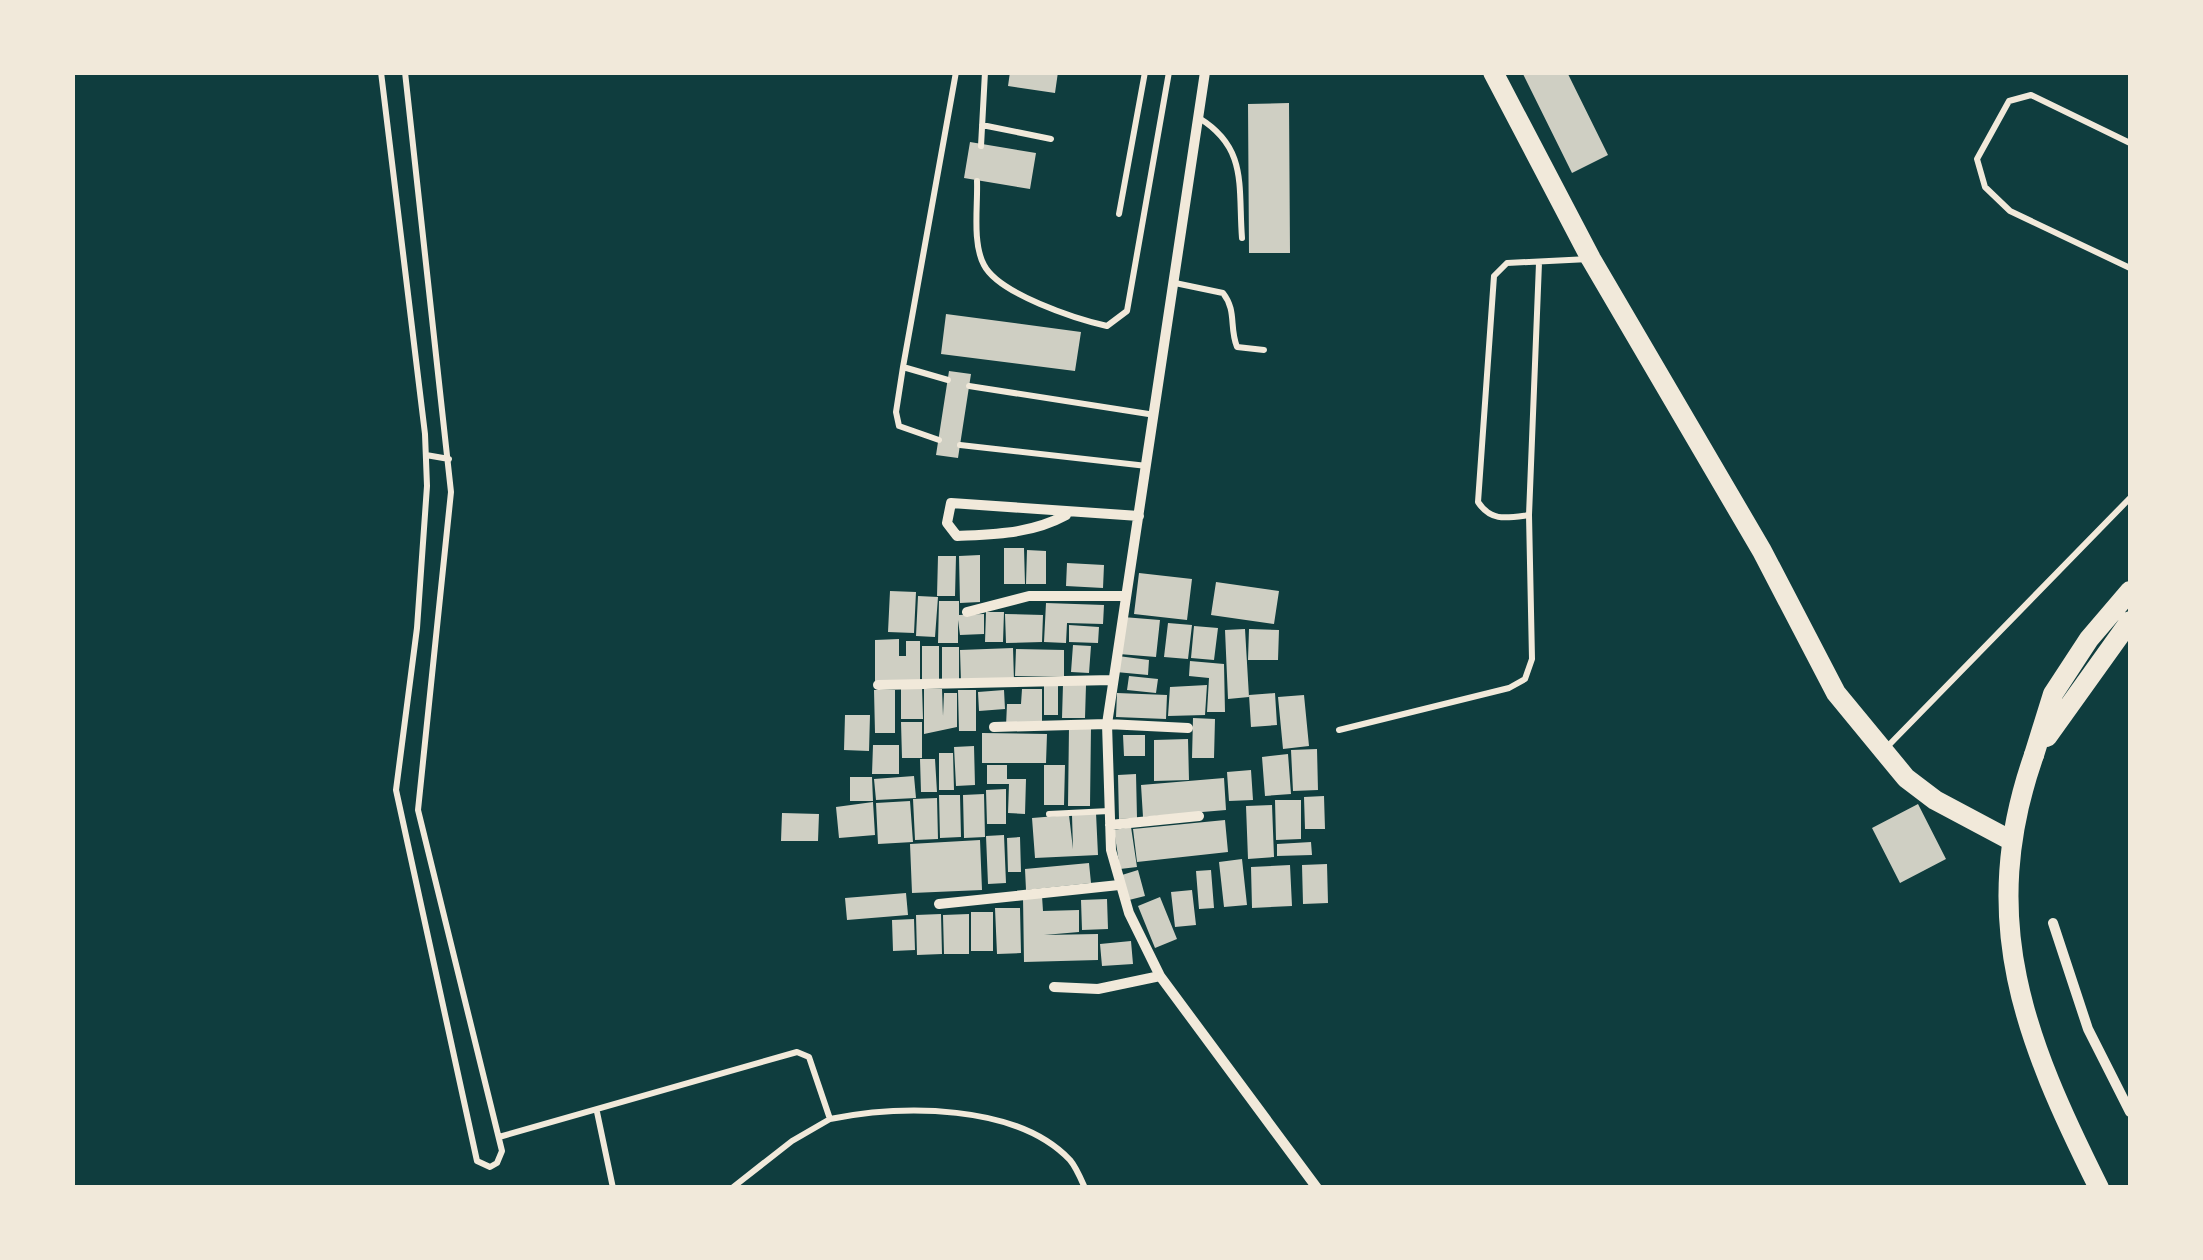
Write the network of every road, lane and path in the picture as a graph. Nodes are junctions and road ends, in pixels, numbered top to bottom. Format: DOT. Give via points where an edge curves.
graph roads {
  1 [pos="381,72"];
  2 [pos="405,72"];
  3 [pos="956,72"];
  4 [pos="985,72"];
  5 [pos="1144,72"];
  6 [pos="1169,72"];
  7 [pos="1206,72"];
  8 [pos="1493,72"];
  9 [pos="1199,118"];
  10 [pos="982,125"];
  11 [pos="1050,139"];
  12 [pos="2130,143"];
  13 [pos="981,146"];
  14 [pos="977,181"];
  15 [pos="1119,214"];
  16 [pos="1242,238"];
  17 [pos="1592,259"];
  18 [pos="1540,263"];
  19 [pos="2130,268"];
  20 [pos="1175,282"];
  21 [pos="1264,350"];
  22 [pos="903,367"];
  23 [pos="948,380"];
  24 [pos="969,386"];
  25 [pos="1155,416"];
  26 [pos="939,440"];
  27 [pos="960,444"];
  28 [pos="426,455"];
  29 [pos="449,459"];
  30 [pos="1148,466"];
  31 [pos="2130,498"];
  32 [pos="1066,514"];
  33 [pos="1139,516"];
  34 [pos="1529,516"];
  35 [pos="2130,591"];
  36 [pos="1123,596"];
  37 [pos="967,612"];
  38 [pos="2130,622"];
  39 [pos="1113,680"];
  40 [pos="878,686"];
  41 [pos="1107,724"];
  42 [pos="994,728"];
  43 [pos="1188,728"];
  44 [pos="1339,730"];
  45 [pos="1882,751"];
  46 [pos="2034,755"];
  47 [pos="1109,811"];
  48 [pos="1049,814"];
  49 [pos="1199,816"];
  50 [pos="1110,825"];
  51 [pos="2012,841"];
  52 [pos="1119,885"];
  53 [pos="939,904"];
  54 [pos="2053,923"];
  55 [pos="1160,976"];
  56 [pos="1054,988"];
  57 [pos="597,1112"];
  58 [pos="2130,1112"];
  59 [pos="830,1119"];
  60 [pos="499,1137"];
  61 [pos="613,1188"];
  62 [pos="732,1188"];
  63 [pos="1086,1188"];
  64 [pos="1318,1188"];
  65 [pos="2099,1188"];
  1 -- 28 [label="lane"];
  2 -- 29 [label="lane"];
  3 -- 22 [label="lane"];
  4 -- 10 [label="lane"];
  5 -- 15 [label="lane"];
  6 -- 14 [label="lane" via="1126,312 1107,326 1001,284 983,265"];
  7 -- 9 [label="street"];
  8 -- 17 [label="highway"];
  9 -- 16 [label="lane" via="1220,131 1236,158"];
  9 -- 20 [label="street"];
  10 -- 11 [label="lane"];
  10 -- 13 [label="lane"];
  12 -- 19 [label="lane" via="2031,95 2009,102 1977,159 1985,187 2010,212"];
  17 -- 18 [label="lane"];
  17 -- 45 [label="highway" via="1836,692"];
  18 -- 34 [label="lane"];
  18 -- 34 [label="lane" via="1507,263 1494,276 1478,502 1485,514 1499,518"];
  20 -- 21 [label="lane" via="1223,293 1234,308 1238,347"];
  20 -- 25 [label="street"];
  22 -- 23 [label="lane"];
  22 -- 26 [label="lane" via="900,426"];
  24 -- 25 [label="lane"];
  25 -- 30 [label="street"];
  27 -- 30 [label="lane"];
  28 -- 29 [label="lane"];
  28 -- 60 [label="lane" via="398,808 477,1161 484,1166 502,1158"];
  29 -- 60 [label="lane" via="448,549 418,810"];
  30 -- 33 [label="street"];
  31 -- 45 [label="lane"];
  32 -- 32 [label="street" via="1035,530 1011,533 956,536 946,523 951,503"];
  32 -- 33 [label="street"];
  33 -- 36 [label="street"];
  34 -- 44 [label="lane" via="1532,660 1525,679"];
  35 -- 46 [label="highway" via="2053,694"];
  36 -- 37 [label="street" via="1029,596"];
  36 -- 39 [label="street"];
  38 -- 46 [label="highway"];
  39 -- 40 [label="street"];
  39 -- 41 [label="street"];
  41 -- 42 [label="street"];
  41 -- 43 [label="street"];
  41 -- 47 [label="street"];
  45 -- 51 [label="highway" via="1935,800"];
  46 -- 51 [label="highway"];
  47 -- 48 [label="lane"];
  47 -- 50 [label="street"];
  49 -- 50 [label="street"];
  50 -- 52 [label="street"];
  51 -- 65 [label="highway" via="2008,920 2016,989 2040,1062"];
  52 -- 53 [label="street"];
  52 -- 55 [label="street"];
  54 -- 58 [label="street" via="2088,1029"];
  55 -- 56 [label="street" via="1098,989"];
  55 -- 64 [label="street"];
  57 -- 59 [label="lane" via="797,1052 809,1057"];
  57 -- 60 [label="lane"];
  57 -- 61 [label="lane"];
  59 -- 62 [label="lane"];
  59 -- 63 [label="lane" via="922,1109 1017,1125 1070,1160"];
}
